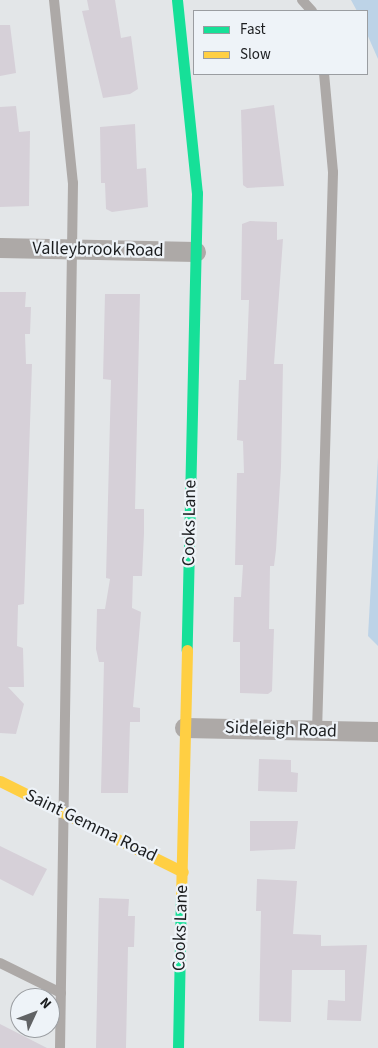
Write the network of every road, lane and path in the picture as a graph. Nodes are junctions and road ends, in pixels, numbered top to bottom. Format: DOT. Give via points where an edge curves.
graph roads {
  1 [pos="54,0"];
  2 [pos="177,0"];
  3 [pos="302,0"];
  4 [pos="311,10"];
  5 [pos="324,75"];
  6 [pos="0,248"];
  7 [pos="73,250"];
  8 [pos="196,252"];
  9 [pos="185,728"];
  10 [pos="318,732"];
  11 [pos="378,732"];
  12 [pos="0,781"];
  13 [pos="61,811"];
  14 [pos="183,872"];
  15 [pos="0,963"];
  16 [pos="61,993"];
  17 [pos="60,1048"];
  18 [pos="178,1048"];
  1 -- 7 [label="lane" via="70,136"];
  2 -- 8 [label="main road, Cooks Lane" via="191,100"];
  3 -- 4 [label="lane"];
  5 -- 10 [label="lane" via="333,172"];
  6 -- 7 [label="street, Valleybrook Road"];
  7 -- 8 [label="street, Valleybrook Road"];
  7 -- 13 [label="lane"];
  8 -- 9 [label="main road, Cooks Lane"];
  9 -- 10 [label="street, Sideleigh Road"];
  9 -- 14 [label="main road, Cooks Lane"];
  10 -- 11 [label="street, Sideleigh Road"];
  12 -- 13 [label="main road, Saint Gemma Road"];
  13 -- 14 [label="main road, Saint Gemma Road"];
  13 -- 16 [label="lane"];
  14 -- 18 [label="main road, Cooks Lane"];
  15 -- 16 [label="lane"];
  16 -- 17 [label="lane"];
}
